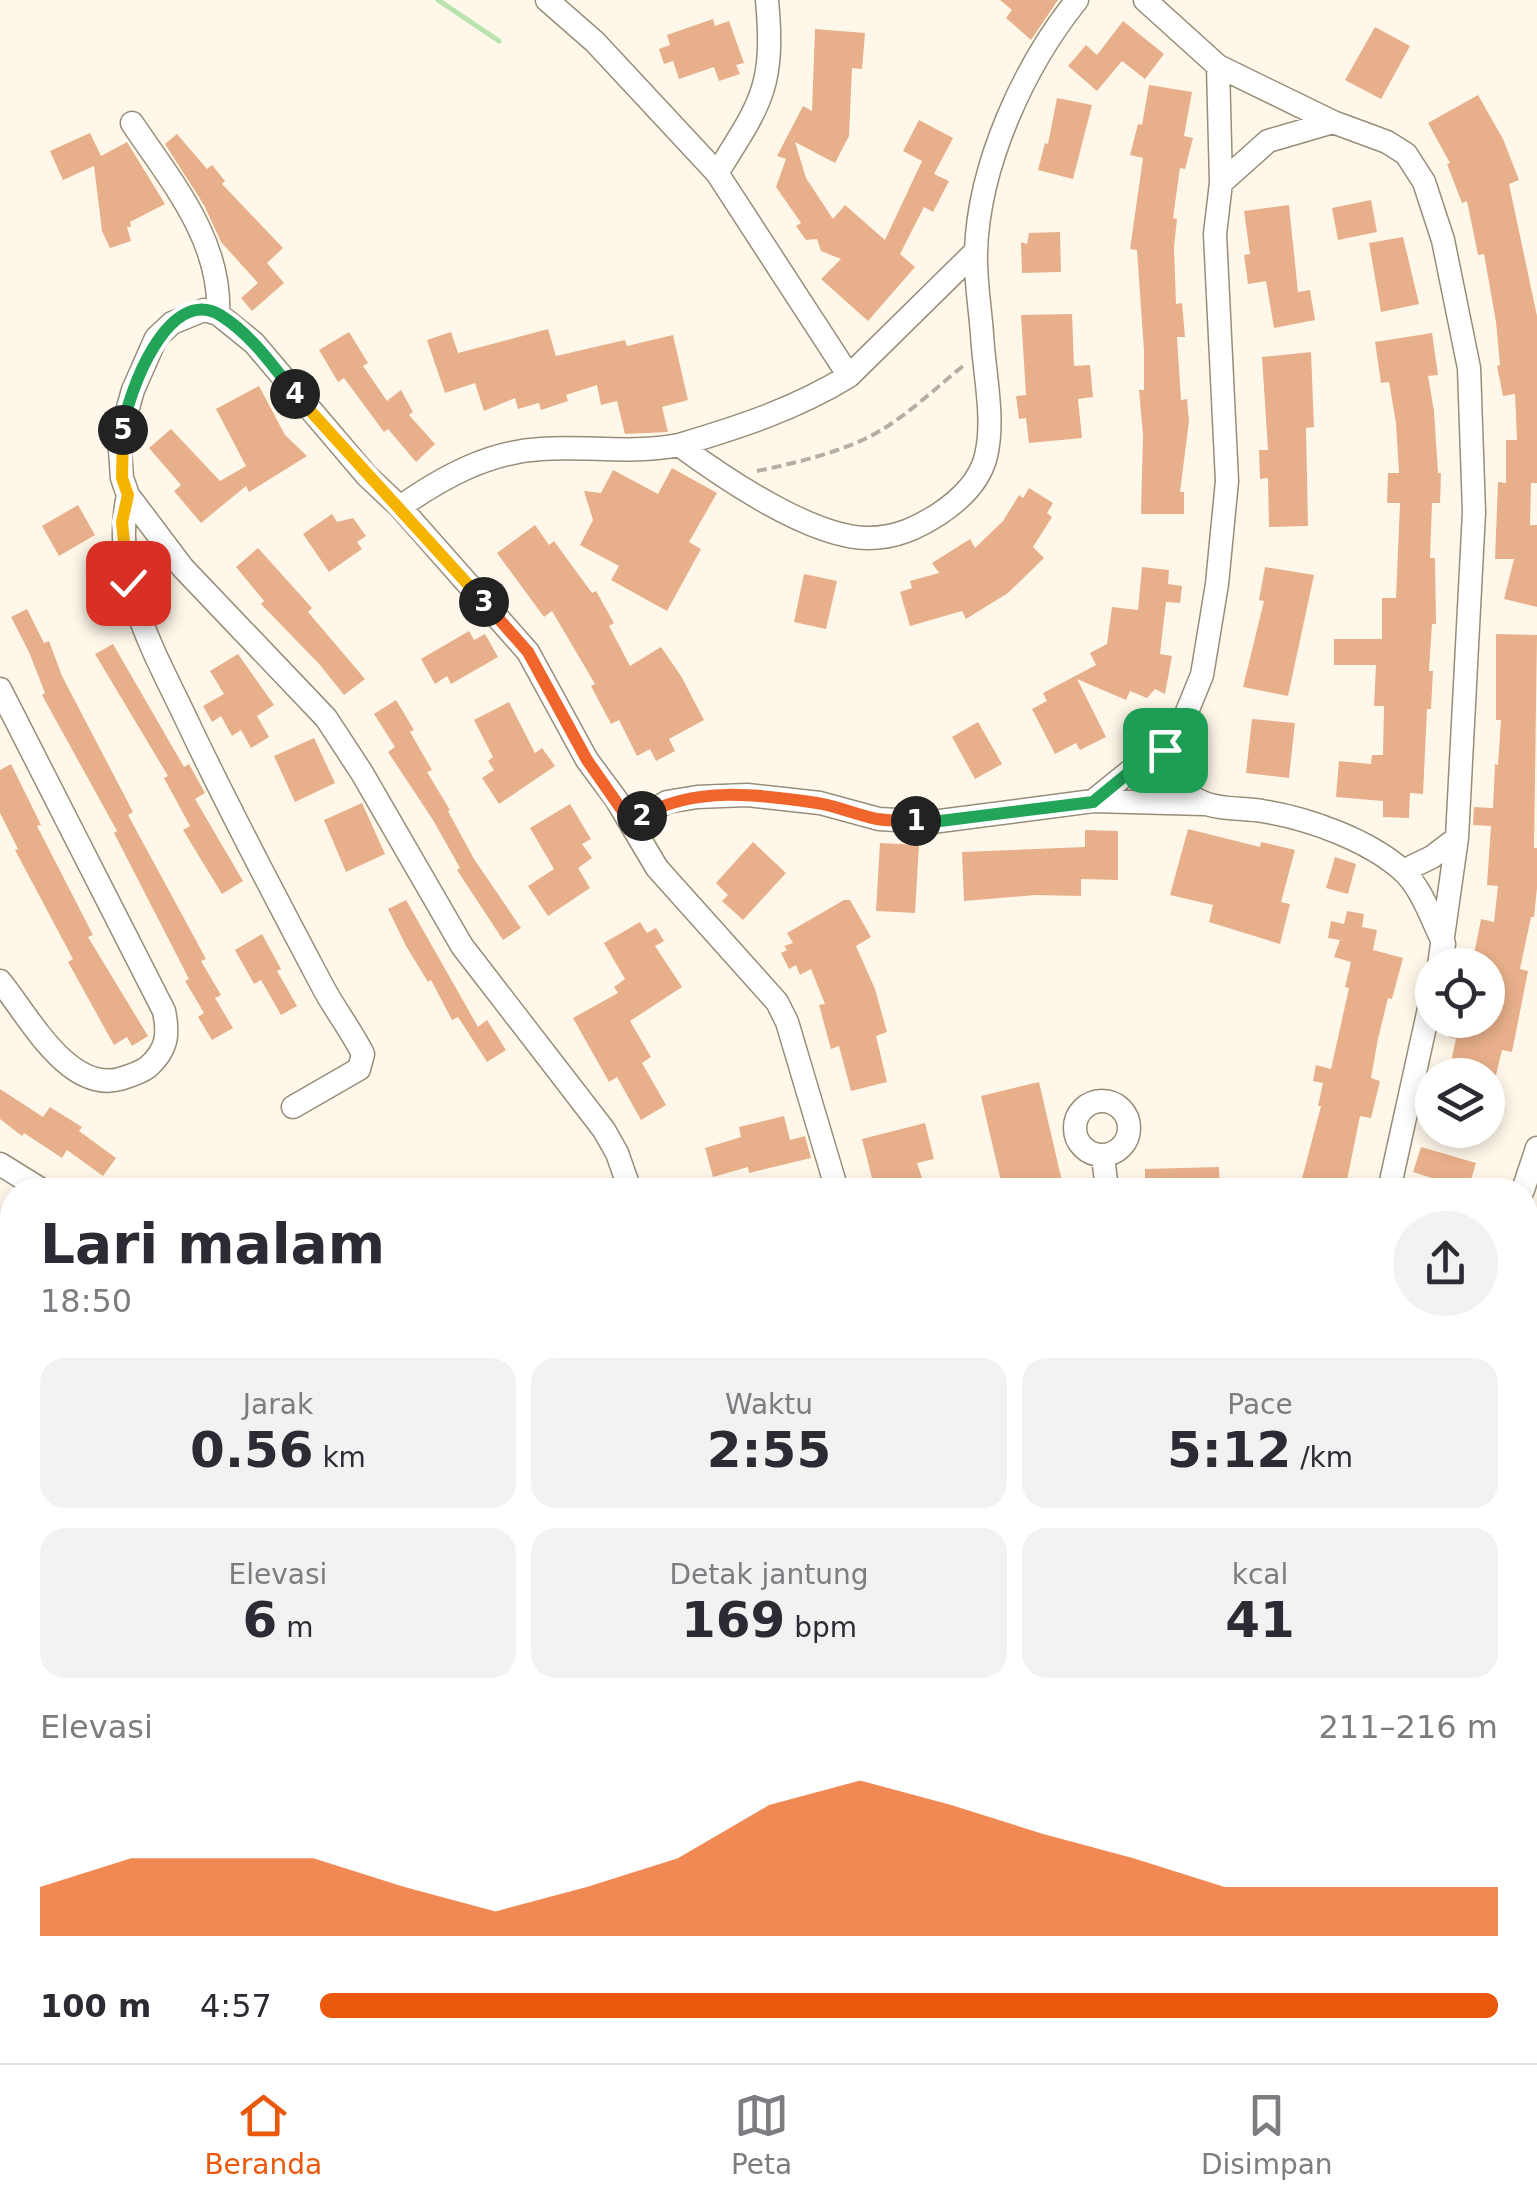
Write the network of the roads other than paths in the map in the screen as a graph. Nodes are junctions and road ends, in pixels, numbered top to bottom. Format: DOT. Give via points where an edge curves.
graph roads {
  1 [pos="547,0"];
  2 [pos="767,0"];
  3 [pos="1078,0"];
  4 [pos="1145,0"];
  5 [pos="1218,66"];
  6 [pos="1333,122"];
  7 [pos="132,124"];
  8 [pos="717,174"];
  9 [pos="1221,183"];
  10 [pos="976,251"];
  11 [pos="218,314"];
  12 [pos="849,376"];
  13 [pos="680,444"];
  14 [pos="128,495"];
  15 [pos="400,506"];
  16 [pos="0,688"];
  17 [pos="1166,742"];
  18 [pos="1093,802"];
  19 [pos="1204,804"];
  20 [pos="631,823"];
  21 [pos="1457,838"];
  22 [pos="1403,871"];
  23 [pos="1439,948"];
  24 [pos="1442,948"];
  25 [pos="0,981"];
  26 [pos="1423,1038"];
  27 [pos="294,1107"];
  28 [pos="1537,1148"];
  29 [pos="1104,1156"];
  30 [pos="0,1164"];
  31 [pos="23,1178"];
  32 [pos="625,1178"];
  33 [pos="833,1178"];
  34 [pos="1106,1178"];
  35 [pos="1392,1178"];
  36 [pos="1527,1178"];
  1 -- 8 [label="street"];
  2 -- 8 [label="street" via="768,76 760,106"];
  3 -- 10 [label="street" via="1015,96 994,156"];
  4 -- 5 [label="street"];
  5 -- 6 [label="street"];
  5 -- 9 [label="street"];
  6 -- 9 [label="street" via="1268,141"];
  6 -- 21 [label="street" via="1386,142 1416,167 1444,240 1469,368 1474,512"];
  7 -- 11 [label="street" via="211,252"];
  8 -- 12 [label="street"];
  9 -- 17 [label="street" via="1215,234 1225,517 1202,675"];
  10 -- 12 [label="street"];
  10 -- 13 [label="street" via="986,457 968,491 949,507 910,531 864,538 840,533 723,478"];
  11 -- 14 [label="street" via="204,310 180,318 156,338 124,422 120,450"];
  11 -- 15 [label="street" via="254,343"];
  12 -- 13 [label="street" via="762,420"];
  13 -- 15 [label="street" via="656,450 538,449 488,458"];
  14 -- 27 [label="street" via="124,552 137,614 243,836 363,1054 359,1069"];
  14 -- 32 [label="street" via="184,568 326,718 462,946 604,1130"];
  15 -- 20 [label="street" via="528,652 587,760"];
  16 -- 25 [label="street" via="164,1011 166,1045 143,1071 94,1080 62,1060"];
  17 -- 18 [label="street"];
  17 -- 19 [label="street" via="1172,780"];
  18 -- 19 [label="street"];
  18 -- 20 [label="street" via="932,822 765,797 697,797 667,802"];
  19 -- 22 [label="street" via="1267,811 1342,833"];
  20 -- 33 [label="street" via="657,868 777,1002"];
  21 -- 22 [label="street"];
  21 -- 24 [label="street"];
  22 -- 23 [label="street" via="1424,902"];
  26 -- 35 [label="street"];
  28 -- 36 [label="street"];
  29 -- 34 [label="street"];
  30 -- 31 [label="street"];
}
